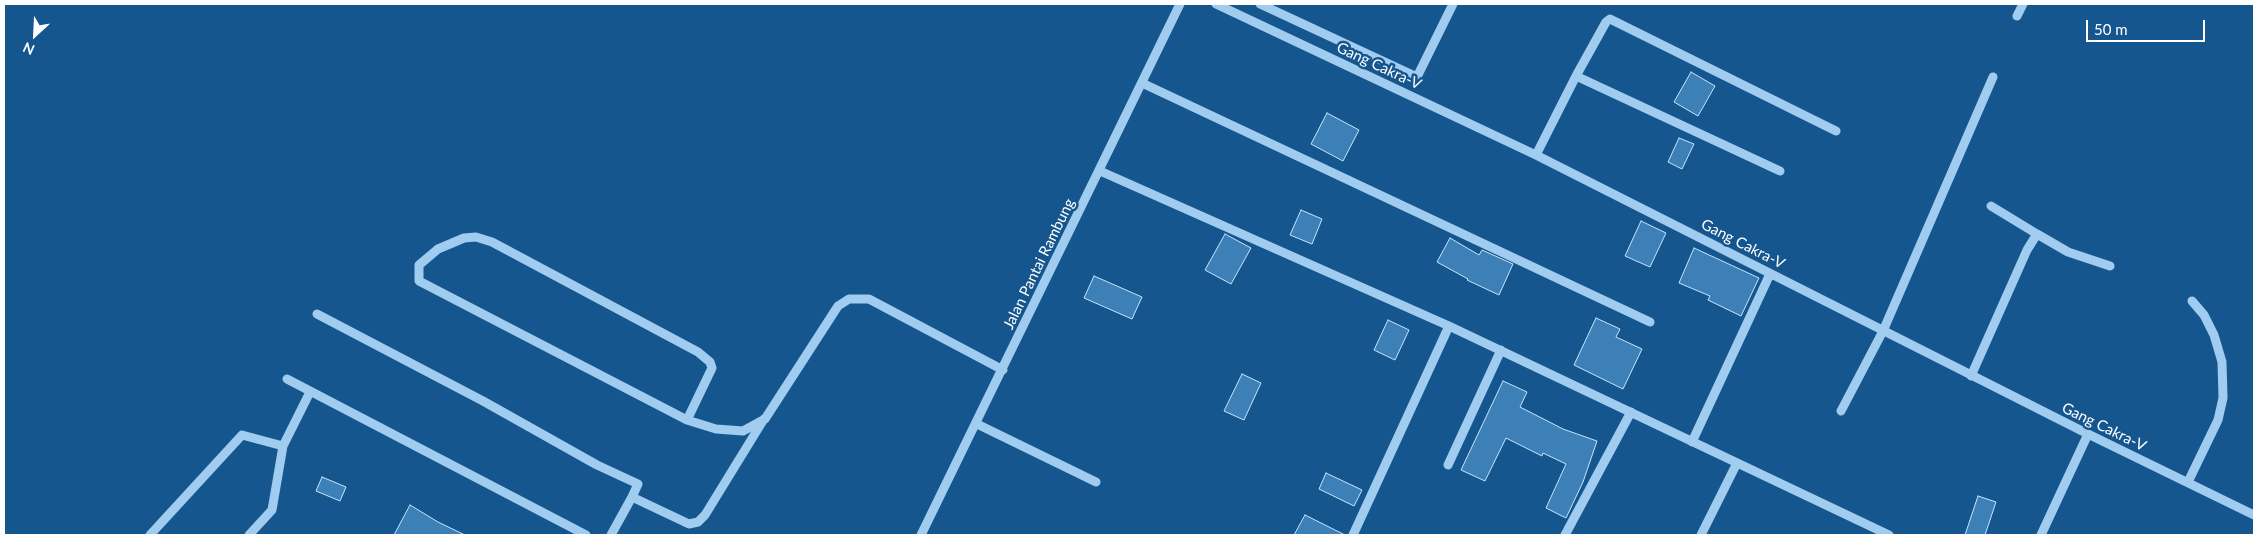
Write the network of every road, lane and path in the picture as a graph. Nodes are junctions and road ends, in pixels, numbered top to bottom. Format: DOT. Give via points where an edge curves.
graph roads {
  1 [pos="1180,4"];
  2 [pos="1216,4"];
  3 [pos="1260,4"];
  4 [pos="1453,4"];
  5 [pos="2024,4"];
  6 [pos="2018,16"];
  7 [pos="1576,76"];
  8 [pos="1993,77"];
  9 [pos="1142,83"];
  10 [pos="1836,131"];
  11 [pos="1536,155"];
  12 [pos="1100,171"];
  13 [pos="1780,171"];
  14 [pos="1991,206"];
  15 [pos="2037,234"];
  16 [pos="2110,266"];
  17 [pos="1770,274"];
  18 [pos="2192,300"];
  19 [pos="317,314"];
  20 [pos="1650,322"];
  21 [pos="1449,326"];
  22 [pos="1883,331"];
  23 [pos="1501,350"];
  24 [pos="1003,370"];
  25 [pos="1971,376"];
  26 [pos="286,379"];
  27 [pos="310,392"];
  28 [pos="1840,411"];
  29 [pos="1631,412"];
  30 [pos="764,419"];
  31 [pos="687,420"];
  32 [pos="976,424"];
  33 [pos="2088,434"];
  34 [pos="1692,442"];
  35 [pos="282,446"];
  36 [pos="1737,463"];
  37 [pos="1448,465"];
  38 [pos="1096,482"];
  39 [pos="2188,482"];
  40 [pos="632,497"];
  41 [pos="2254,515"];
  42 [pos="1869,531"];
  43 [pos="150,535"];
  44 [pos="249,535"];
  45 [pos="586,535"];
  46 [pos="611,535"];
  47 [pos="921,535"];
  48 [pos="1353,535"];
  49 [pos="1565,535"];
  50 [pos="1701,535"];
  51 [pos="1889,535"];
  52 [pos="2041,535"];
  1 -- 9 [label="street, Jalan Pantai Rambung"];
  2 -- 11 [label="street, Gang Cakra-V"];
  3 -- 4 [label="street" via="1416,77"];
  5 -- 6 [label="street"];
  7 -- 10 [label="street" via="1610,19"];
  7 -- 11 [label="street"];
  7 -- 13 [label="street"];
  8 -- 22 [label="street"];
  9 -- 12 [label="street, Jalan Pantai Rambung"];
  9 -- 20 [label="street"];
  11 -- 17 [label="street, Gang Cakra-V"];
  12 -- 21 [label="street"];
  12 -- 24 [label="street, Jalan Pantai Rambung"];
  14 -- 15 [label="street"];
  15 -- 16 [label="street" via="2068,252"];
  15 -- 25 [label="street"];
  17 -- 22 [label="street, Gang Cakra-V"];
  17 -- 34 [label="street"];
  18 -- 39 [label="street" via="2214,335 2222,362 2223,398 2218,420"];
  19 -- 40 [label="street" via="638,484"];
  21 -- 23 [label="street"];
  21 -- 48 [label="street"];
  22 -- 25 [label="street, Gang Cakra-V"];
  22 -- 28 [label="street"];
  23 -- 29 [label="street"];
  23 -- 37 [label="street"];
  24 -- 30 [label="street" via="869,299 849,299 838,306"];
  24 -- 32 [label="street, Jalan Pantai Rambung"];
  25 -- 33 [label="street, Gang Cakra-V"];
  26 -- 27 [label="street"];
  27 -- 35 [label="street"];
  27 -- 45 [label="street"];
  29 -- 34 [label="street"];
  29 -- 49 [label="street"];
  30 -- 31 [label="street" via="743,431 716,429"];
  30 -- 40 [label="street" via="727,482 698,522 689,524"];
  31 -- 31 [label="street" via="712,368 698,352 492,242 476,237 464,238 438,249 419,265 419,281"];
  32 -- 38 [label="street"];
  32 -- 47 [label="street, Jalan Pantai Rambung"];
  33 -- 39 [label="street, Gang Cakra-V"];
  33 -- 52 [label="street"];
  34 -- 36 [label="street"];
  35 -- 43 [label="street" via="242,435"];
  35 -- 44 [label="street" via="272,510"];
  36 -- 42 [label="street"];
  36 -- 50 [label="street"];
  39 -- 41 [label="street, Gang Cakra-V"];
  40 -- 46 [label="street"];
  42 -- 51 [label="street"];
}
